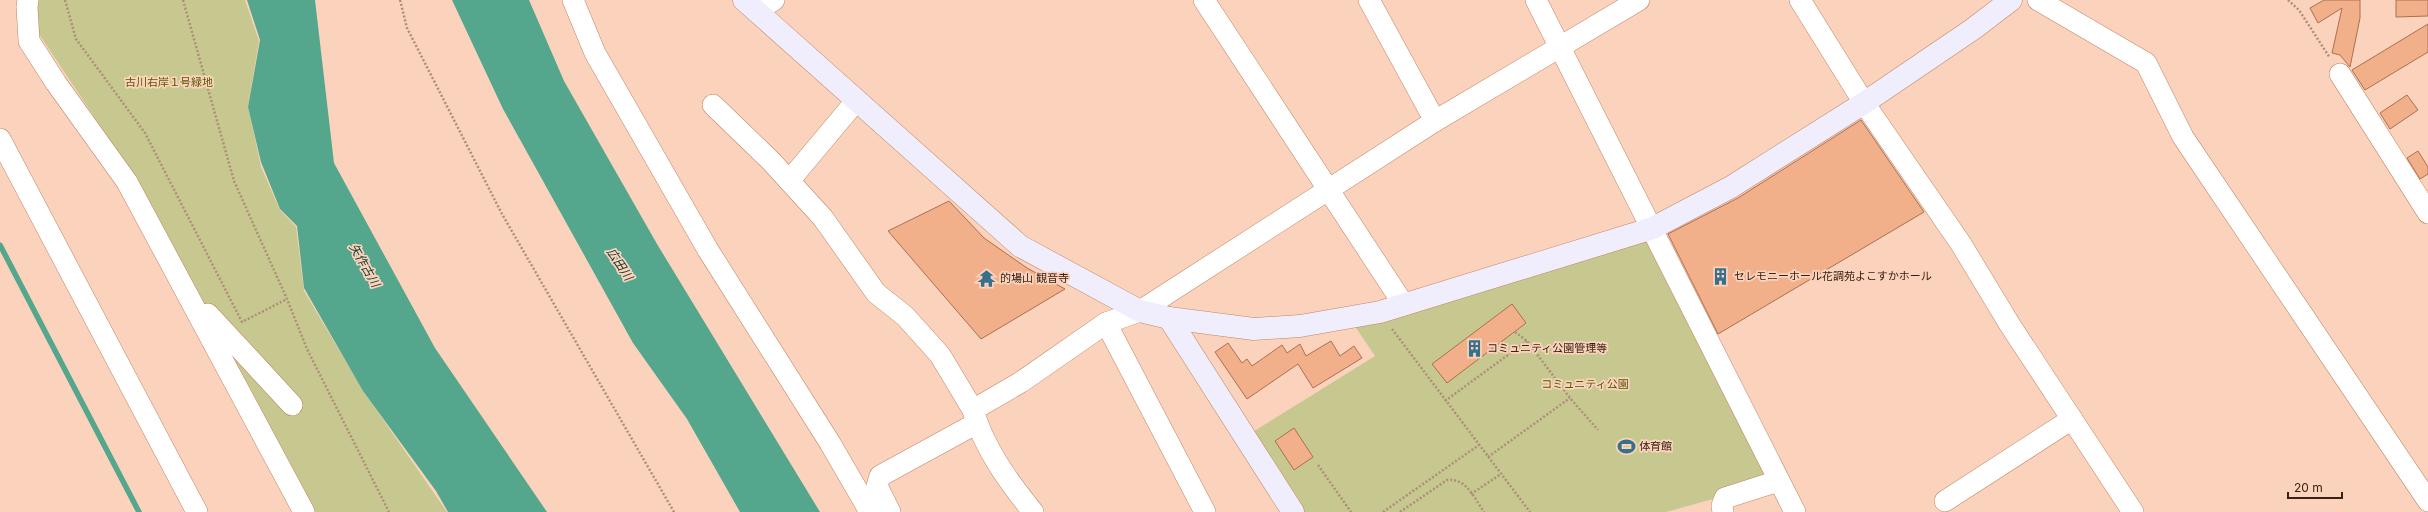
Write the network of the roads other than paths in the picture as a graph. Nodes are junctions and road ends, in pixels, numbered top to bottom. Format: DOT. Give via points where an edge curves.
graph roads {
  1 [pos="28,0"];
  2 [pos="573,0"];
  3 [pos="1204,0"];
  4 [pos="1369,0"];
  5 [pos="1536,0"];
  6 [pos="1639,0"];
  7 [pos="1800,0"];
  8 [pos="2011,0"];
  9 [pos="2038,0"];
  10 [pos="758,4"];
  11 [pos="1560,46"];
  12 [pos="2340,74"];
  13 [pos="856,101"];
  14 [pos="1864,103"];
  15 [pos="713,105"];
  16 [pos="1435,120"];
  17 [pos="0,139"];
  18 [pos="789,181"];
  19 [pos="1330,190"];
  20 [pos="2428,213"];
  21 [pos="1652,228"];
  22 [pos="188,293"];
  23 [pos="1404,305"];
  24 [pos="1140,311"];
  25 [pos="1169,318"];
  26 [pos="1106,323"];
  27 [pos="292,405"];
  28 [pos="975,416"];
  29 [pos="2072,419"];
  30 [pos="1778,481"];
  31 [pos="1945,501"];
  32 [pos="2428,501"];
  33 [pos="2428,508"];
  34 [pos="196,512"];
  35 [pos="304,512"];
  36 [pos="870,512"];
  37 [pos="890,512"];
  38 [pos="1032,512"];
  39 [pos="1204,512"];
  40 [pos="1292,512"];
  41 [pos="1723,512"];
  42 [pos="1795,512"];
  43 [pos="2133,512"];
  44 [pos="2422,512"];
  1 -- 22 [label="street" via="29,41 126,182"];
  2 -- 36 [label="street" via="595,53 708,250 830,443"];
  3 -- 19 [label="street"];
  4 -- 16 [label="street"];
  5 -- 11 [label="street"];
  6 -- 11 [label="street"];
  7 -- 14 [label="street"];
  8 -- 14 [label="street"];
  9 -- 32 [label="street" via="2146,63 2183,137"];
  10 -- 13 [label="street"];
  11 -- 16 [label="street"];
  11 -- 21 [label="street"];
  12 -- 20 [label="street"];
  13 -- 18 [label="street"];
  13 -- 24 [label="street" via="1020,246"];
  14 -- 21 [label="street" via="1731,187"];
  14 -- 29 [label="street" via="1961,244 2010,325"];
  15 -- 18 [label="street"];
  16 -- 19 [label="street"];
  17 -- 34 [label="street"];
  18 -- 28 [label="street" via="823,218 876,293 905,316 940,355"];
  19 -- 23 [label="street"];
  19 -- 24 [label="street"];
  21 -- 23 [label="street"];
  21 -- 30 [label="street"];
  22 -- 27 [label="street"];
  22 -- 35 [label="street"];
  23 -- 25 [label="street" via="1380,312 1300,326 1254,329"];
  24 -- 25 [label="street"];
  24 -- 26 [label="street"];
  25 -- 40 [label="street"];
  26 -- 28 [label="street"];
  26 -- 39 [label="street"];
  28 -- 37 [label="street" via="880,476 877,486"];
  28 -- 38 [label="street" via="1004,476"];
  29 -- 31 [label="street"];
  29 -- 43 [label="street"];
  30 -- 41 [label="street" via="1725,498"];
  30 -- 42 [label="street"];
  33 -- 44 [label="street"];
}
